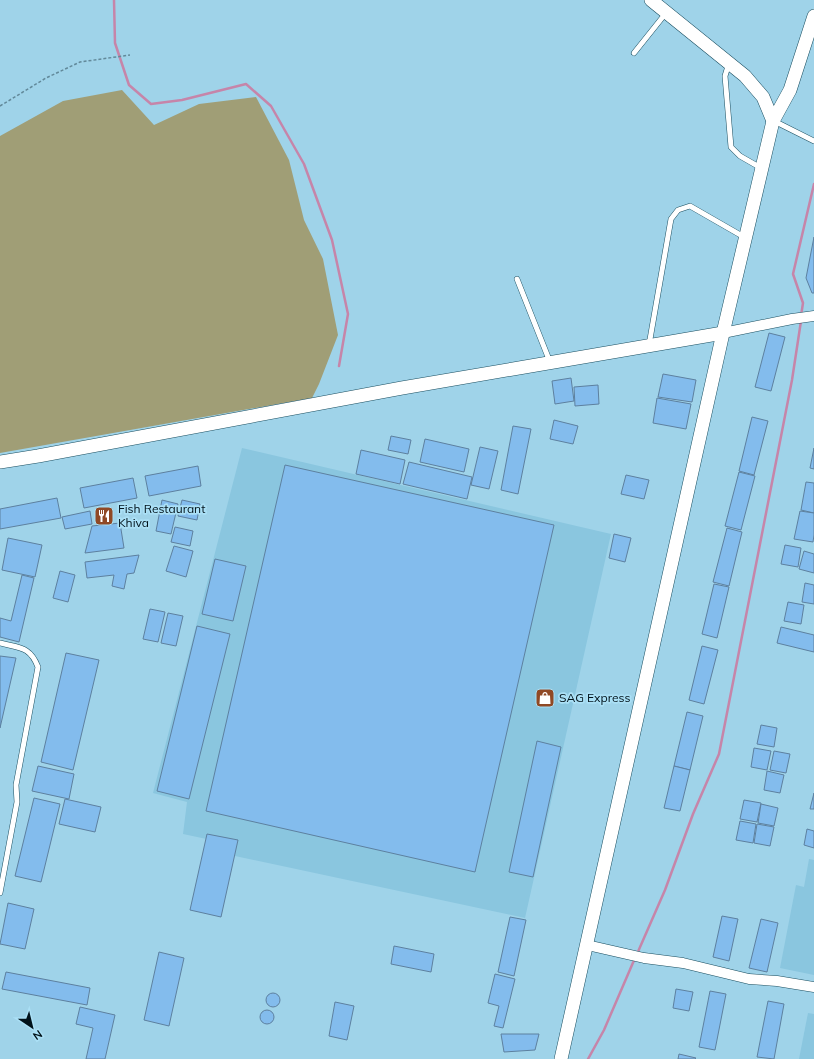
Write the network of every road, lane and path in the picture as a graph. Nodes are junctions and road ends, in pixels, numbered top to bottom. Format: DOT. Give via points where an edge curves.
graph roads {
  1 [pos="651,0"];
  2 [pos="666,12"];
  3 [pos="814,16"];
  4 [pos="634,53"];
  5 [pos="130,55"];
  6 [pos="729,63"];
  7 [pos="0,106"];
  8 [pos="773,121"];
  9 [pos="814,141"];
  10 [pos="762,169"];
  11 [pos="745,238"];
  12 [pos="517,279"];
  13 [pos="810,316"];
  14 [pos="723,333"];
  15 [pos="648,346"];
  16 [pos="551,362"];
  17 [pos="0,462"];
  18 [pos="0,643"];
  19 [pos="0,893"];
  20 [pos="587,945"];
  21 [pos="814,987"];
  22 [pos="561,1059"];
  1 -- 2 [label="main road"];
  2 -- 4 [label="lane"];
  2 -- 6 [label="main road"];
  3 -- 8 [label="main road" via="790,90"];
  5 -- 7 [label="path" via="80,62 46,78"];
  6 -- 8 [label="main road" via="746,76 763,98"];
  6 -- 10 [label="lane" via="725,76 731,147 740,156"];
  8 -- 9 [label="lane"];
  8 -- 10 [label="main road"];
  10 -- 11 [label="main road"];
  11 -- 14 [label="main road"];
  11 -- 15 [label="lane" via="690,206 678,210 671,219"];
  12 -- 16 [label="lane"];
  13 -- 14 [label="street"];
  14 -- 15 [label="main road"];
  14 -- 20 [label="main road"];
  15 -- 16 [label="main road"];
  16 -- 17 [label="main road"];
  18 -- 19 [label="lane" via="26,649 34,657 38,667 16,785 17,802"];
  20 -- 21 [label="street" via="749,979"];
  20 -- 22 [label="main road"];
}
